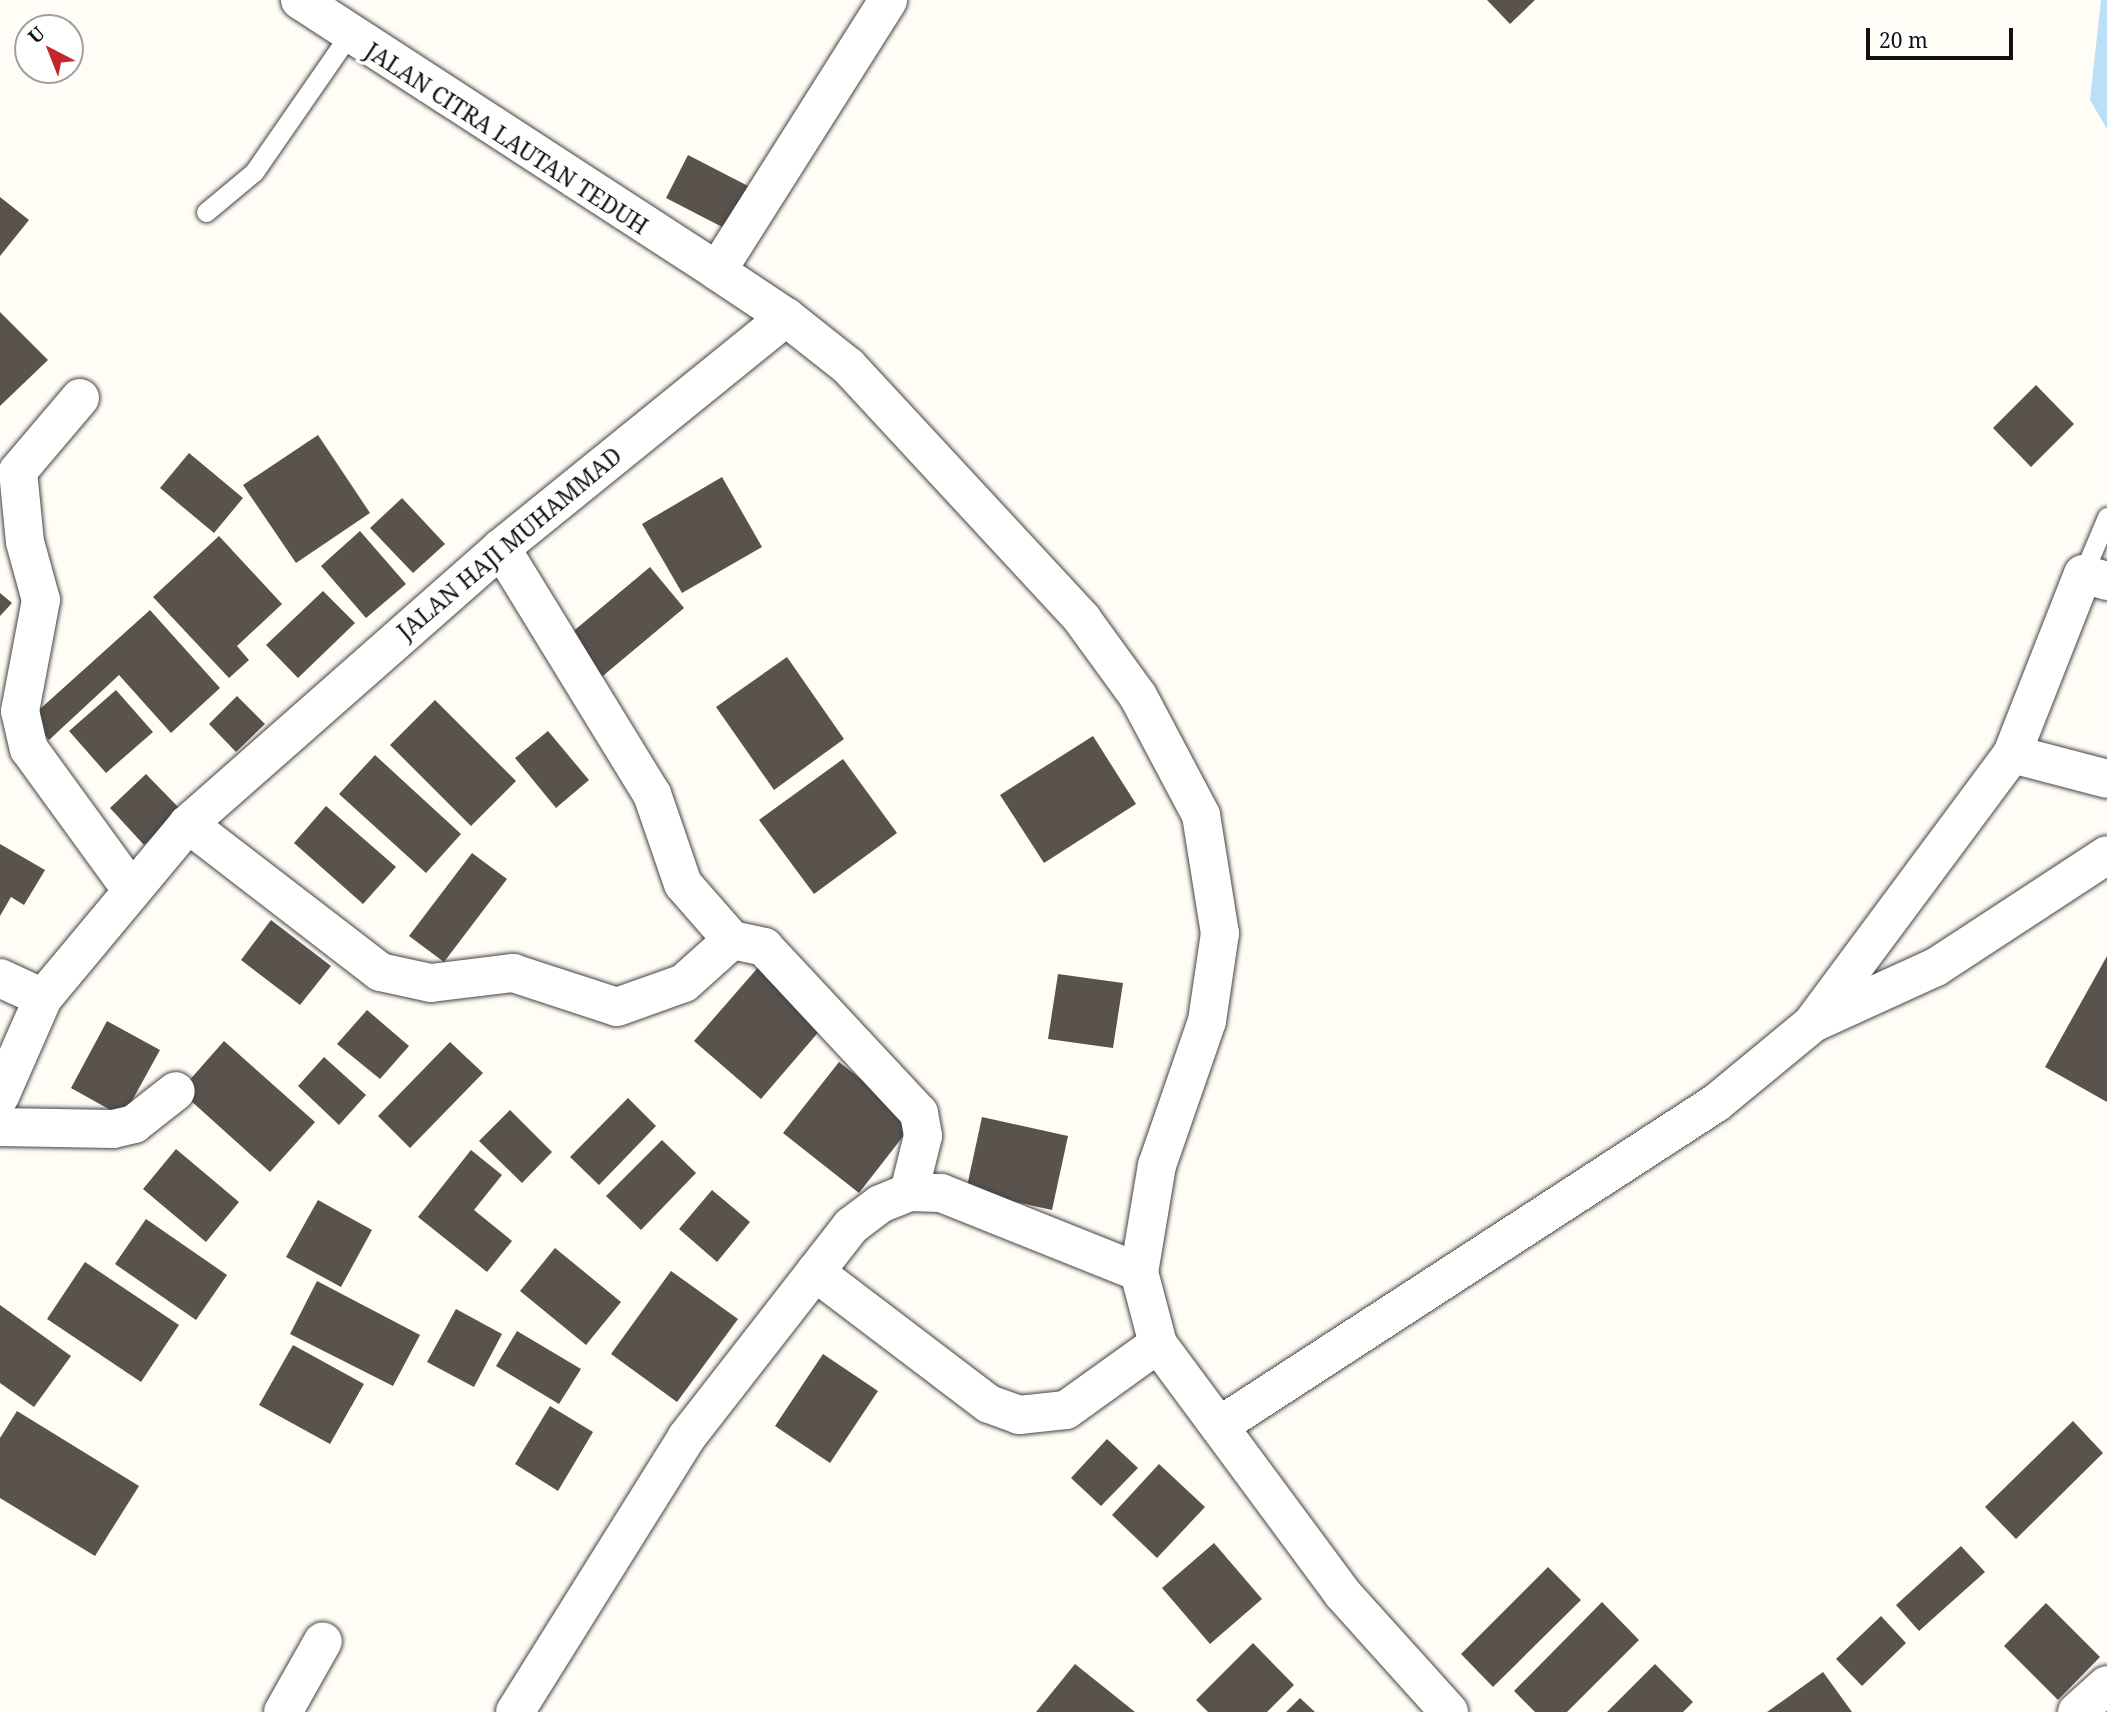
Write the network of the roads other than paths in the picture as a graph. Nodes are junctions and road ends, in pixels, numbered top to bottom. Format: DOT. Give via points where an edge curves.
graph roads {
  1 [pos="300,0"];
  2 [pos="888,0"];
  3 [pos="348,36"];
  4 [pos="206,212"];
  5 [pos="717,271"];
  6 [pos="786,317"];
  7 [pos="79,398"];
  8 [pos="2107,517"];
  9 [pos="501,548"];
  10 [pos="2095,578"];
  11 [pos="2012,754"];
  12 [pos="2107,779"];
  13 [pos="188,824"];
  14 [pos="2107,856"];
  15 [pos="130,888"];
  16 [pos="733,940"];
  17 [pos="0,978"];
  18 [pos="43,998"];
  19 [pos="1812,1023"];
  20 [pos="176,1091"];
  21 [pos="0,1096"];
  22 [pos="0,1127"];
  23 [pos="909,1192"];
  24 [pos="815,1272"];
  25 [pos="1139,1272"];
  26 [pos="1158,1344"];
  27 [pos="1219,1426"];
  28 [pos="323,1642"];
  29 [pos="2107,1685"];
  30 [pos="283,1712"];
  31 [pos="515,1712"];
  32 [pos="1449,1712"];
  33 [pos="2077,1712"];
  1 -- 3 [label="street, JALAN CITRA LAUTAN TEDUH"];
  2 -- 5 [label="street"];
  3 -- 4 [label="lane" via="254,172"];
  3 -- 5 [label="street, JALAN CITRA LAUTAN TEDUH"];
  5 -- 6 [label="street"];
  6 -- 9 [label="street, JALAN HAJI MUHAMMAD"];
  6 -- 25 [label="street" via="849,367 1082,619 1138,696 1201,815 1220,933 1207,1021 1157,1165"];
  7 -- 15 [label="street" via="18,471 25,542 41,600 20,711 29,749"];
  8 -- 10 [label="lane"];
  9 -- 13 [label="street, JALAN HAJI MUHAMMAD"];
  9 -- 16 [label="street" via="652,794 683,884"];
  10 -- 11 [label="street"];
  11 -- 12 [label="street"];
  11 -- 19 [label="street"];
  13 -- 15 [label="street, JALAN HAJI MUHAMMAD"];
  13 -- 16 [label="street" via="380,972 430,983 513,973 617,1007 684,983"];
  14 -- 19 [label="street" via="1936,967"];
  15 -- 18 [label="street, JALAN HAJI MUHAMMAD"];
  16 -- 23 [label="street" via="764,947 919,1113 923,1136"];
  17 -- 18 [label="street"];
  18 -- 21 [label="street, JALAN HAJI MUHAMMAD"];
  19 -- 27 [label="street" via="1716,1103"];
  20 -- 22 [label="street" via="134,1124 113,1129"];
  23 -- 24 [label="street" via="851,1226"];
  23 -- 25 [label="street" via="941,1193"];
  24 -- 26 [label="street" via="989,1404 1019,1415 1066,1410"];
  24 -- 31 [label="street" via="686,1438"];
  25 -- 26 [label="street"];
  26 -- 27 [label="street"];
  27 -- 32 [label="street" via="1342,1593"];
  28 -- 30 [label="street"];
  29 -- 33 [label="street"];
}
